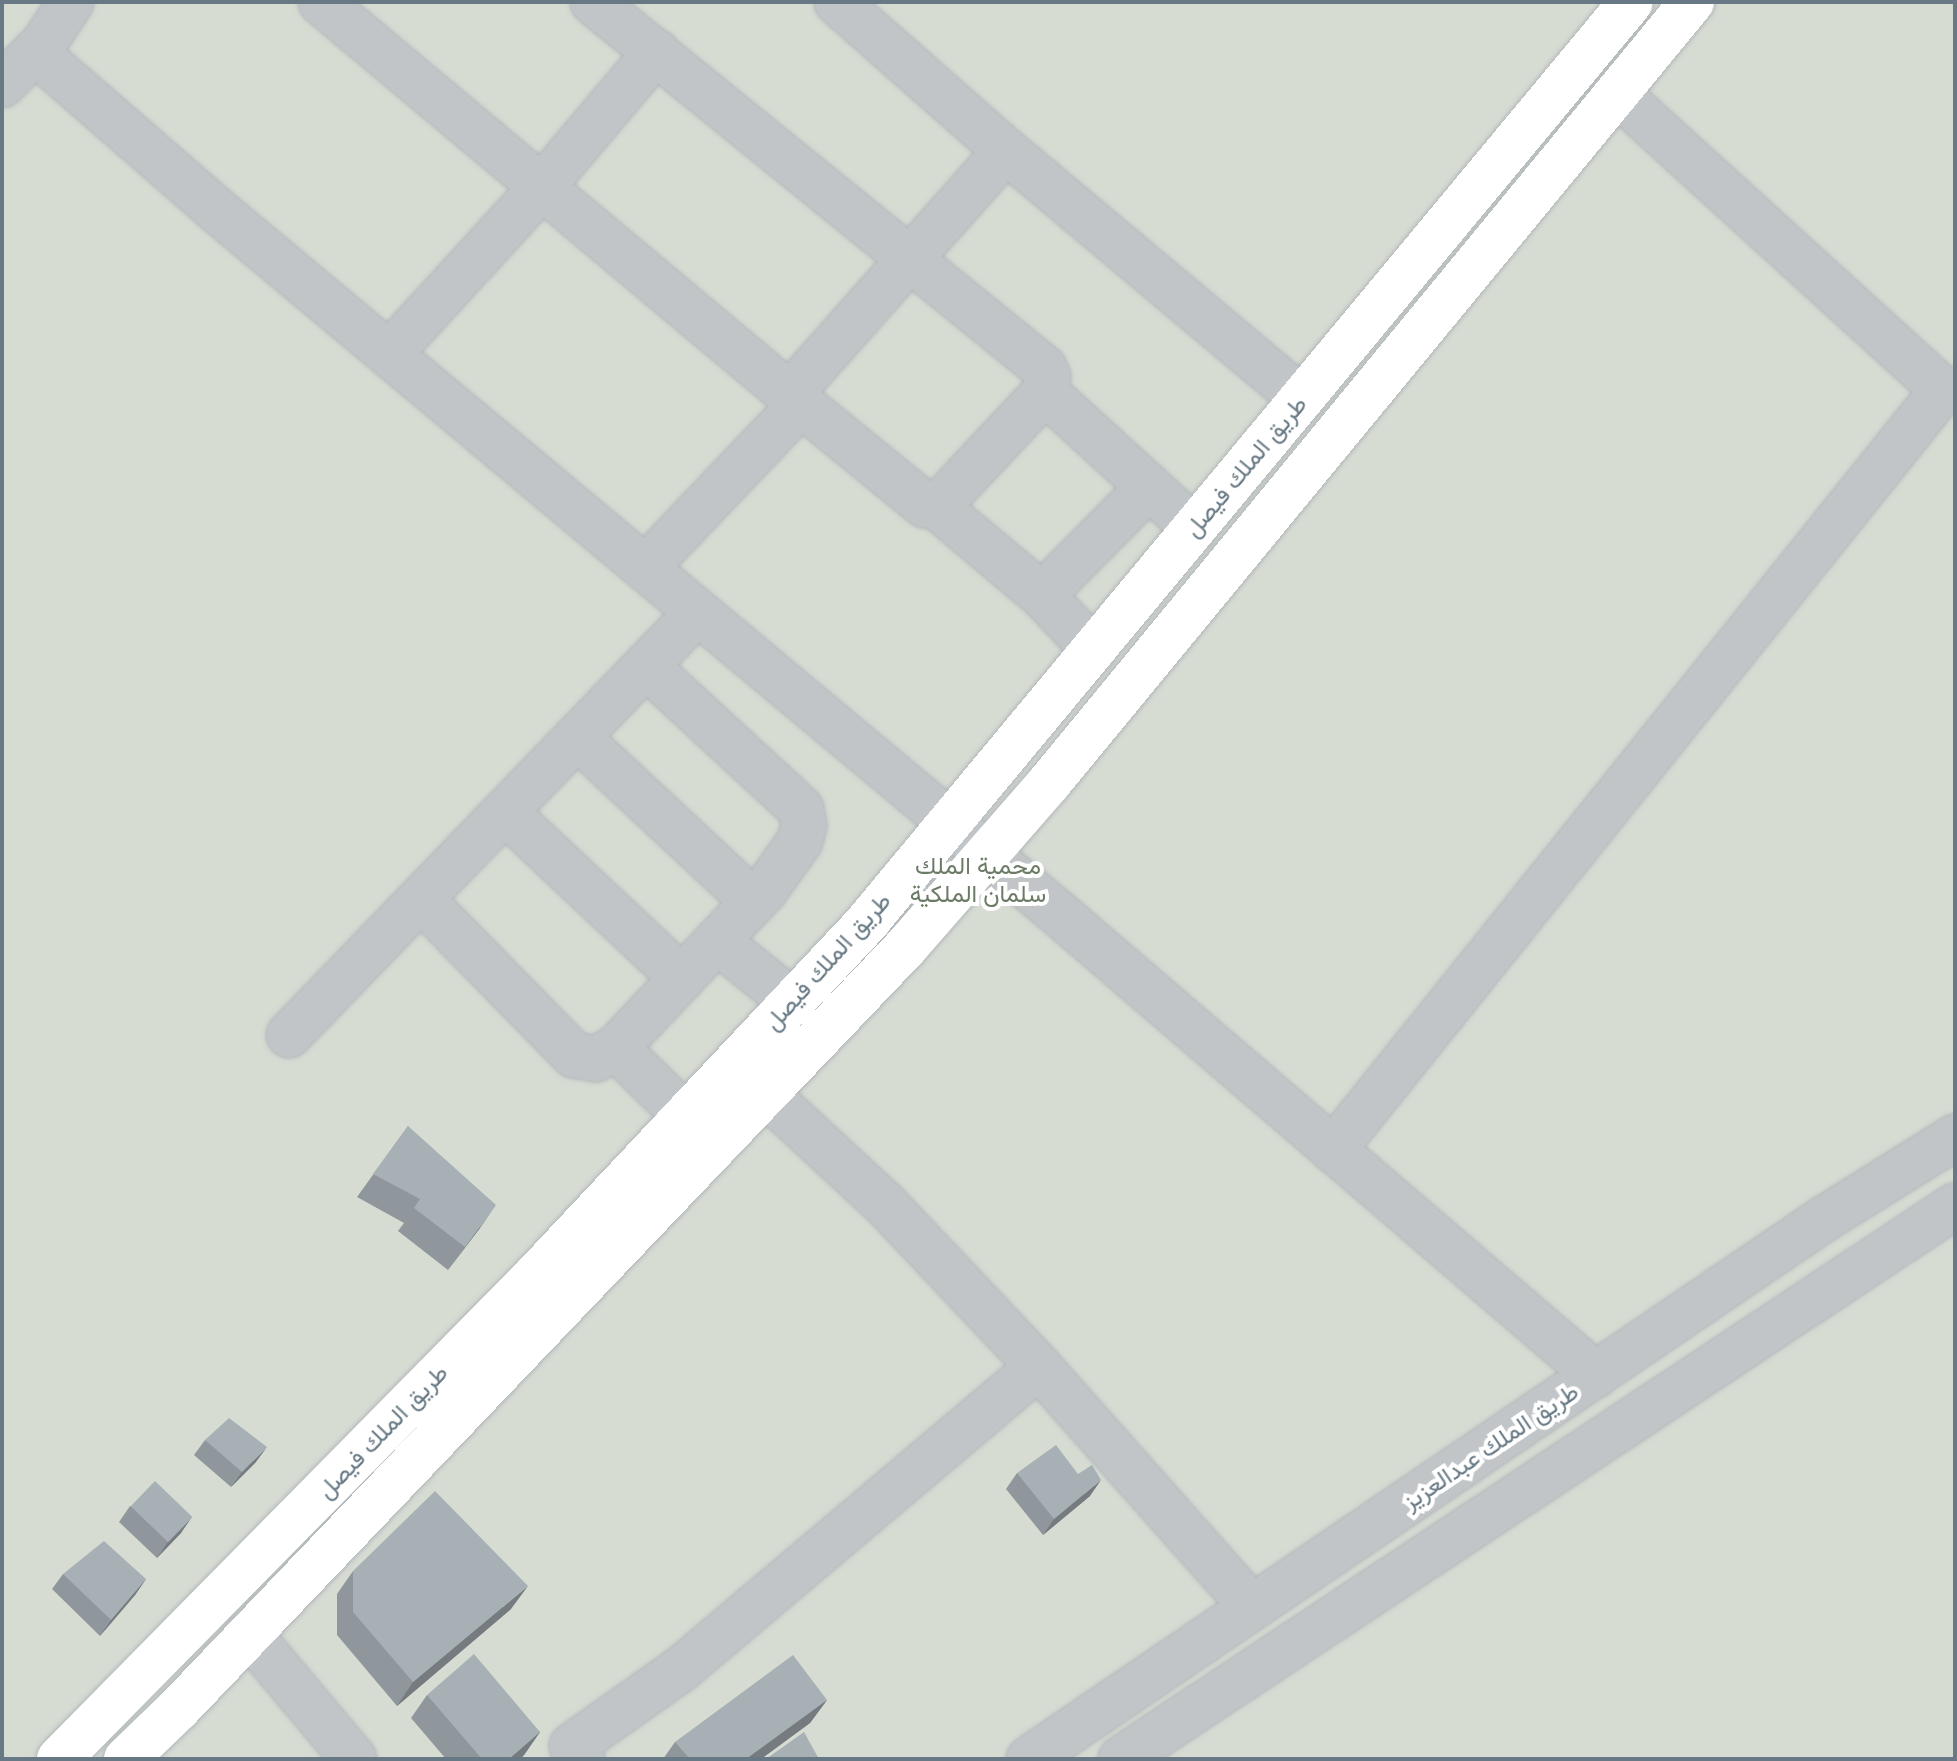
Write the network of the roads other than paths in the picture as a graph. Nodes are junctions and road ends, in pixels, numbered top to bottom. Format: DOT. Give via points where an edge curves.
graph roads {
  1 [pos="71,2"];
  2 [pos="321,2"];
  3 [pos="593,2"];
  4 [pos="837,2"];
  5 [pos="1631,2"];
  6 [pos="1692,2"];
  7 [pos="35,52"];
  8 [pos="656,52"];
  9 [pos="2,85"];
  10 [pos="1616,92"];
  11 [pos="1006,151"];
  12 [pos="542,187"];
  13 [pos="911,258"];
  14 [pos="389,354"];
  15 [pos="1045,392"];
  16 [pos="1949,396"];
  17 [pos="796,399"];
  18 [pos="1302,399"];
  19 [pos="1149,487"];
  20 [pos="937,507"];
  21 [pos="1195,529"];
  22 [pos="645,568"];
  23 [pos="1042,595"];
  24 [pos="698,612"];
  25 [pos="1094,650"];
  26 [pos="646,666"];
  27 [pos="577,737"];
  28 [pos="505,812"];
  29 [pos="950,823"];
  30 [pos="988,854"];
  31 [pos="421,899"];
  32 [pos="754,902"];
  33 [pos="717,941"];
  34 [pos="682,978"];
  35 [pos="793,1002"];
  36 [pos="289,1035"];
  37 [pos="616,1048"];
  38 [pos="766,1094"];
  39 [pos="686,1116"];
  40 [pos="1955,1137"];
  41 [pos="1333,1150"];
  42 [pos="1955,1206"];
  43 [pos="1039,1367"];
  44 [pos="1596,1375"];
  45 [pos="1252,1607"];
  46 [pos="249,1634"];
  47 [pos="59,1759"];
  48 [pos="126,1759"];
  49 [pos="354,1759"];
  50 [pos="582,1759"];
  51 [pos="1029,1759"];
  52 [pos="1121,1759"];
  1 -- 7 [label="street"];
  2 -- 12 [label="street"];
  3 -- 8 [label="street"];
  4 -- 11 [label="street"];
  5 -- 18 [label="main road, طريق الملك فيصل"];
  6 -- 10 [label="main road, طريق الملك فيصل"];
  7 -- 9 [label="street"];
  7 -- 14 [label="street"];
  8 -- 12 [label="street"];
  8 -- 13 [label="street"];
  10 -- 16 [label="street"];
  10 -- 30 [label="main road, طريق الملك فيصل"];
  11 -- 13 [label="street"];
  11 -- 18 [label="street"];
  12 -- 14 [label="street"];
  12 -- 17 [label="street"];
  13 -- 15 [label="street" via="1035,358 1048,377"];
  13 -- 17 [label="street"];
  14 -- 22 [label="street"];
  15 -- 19 [label="street"];
  15 -- 20 [label="street"];
  16 -- 41 [label="street"];
  17 -- 20 [label="street" via="925,505"];
  17 -- 22 [label="street"];
  18 -- 21 [label="main road, طريق الملك فيصل"];
  19 -- 21 [label="street"];
  19 -- 23 [label="street"];
  20 -- 23 [label="street"];
  21 -- 25 [label="main road, طريق الملك فيصل"];
  22 -- 24 [label="street"];
  23 -- 25 [label="street"];
  24 -- 26 [label="street"];
  24 -- 29 [label="street"];
  25 -- 29 [label="main road, طريق الملك فيصل"];
  26 -- 27 [label="street"];
  26 -- 32 [label="street" via="801,809 800,841"];
  27 -- 28 [label="street"];
  27 -- 32 [label="street"];
  28 -- 31 [label="street"];
  28 -- 34 [label="street"];
  29 -- 30 [label="street"];
  29 -- 35 [label="main road, طريق الملك فيصل"];
  30 -- 38 [label="main road, طريق الملك فيصل"];
  30 -- 41 [label="street"];
  31 -- 36 [label="street"];
  31 -- 37 [label="street" via="574,1055 596,1059"];
  32 -- 33 [label="street"];
  33 -- 34 [label="street"];
  33 -- 35 [label="street"];
  34 -- 37 [label="street"];
  35 -- 39 [label="main road, طريق الملك فيصل"];
  37 -- 39 [label="street"];
  38 -- 43 [label="street" via="886,1205"];
  38 -- 46 [label="main road, طريق الملك فيصل"];
  39 -- 47 [label="main road, طريق الملك فيصل"];
  40 -- 44 [label="street, طريق الملك عبدالعزيز" via="1824,1219"];
  41 -- 44 [label="street"];
  42 -- 52 [label="street"];
  43 -- 45 [label="street"];
  43 -- 50 [label="street" via="681,1669 572,1746"];
  44 -- 45 [label="street, طريق الملك عبدالعزيز"];
  45 -- 51 [label="street, طريق الملك عبدالعزيز"];
  46 -- 48 [label="main road, طريق الملك فيصل"];
  46 -- 49 [label="street"];
}
